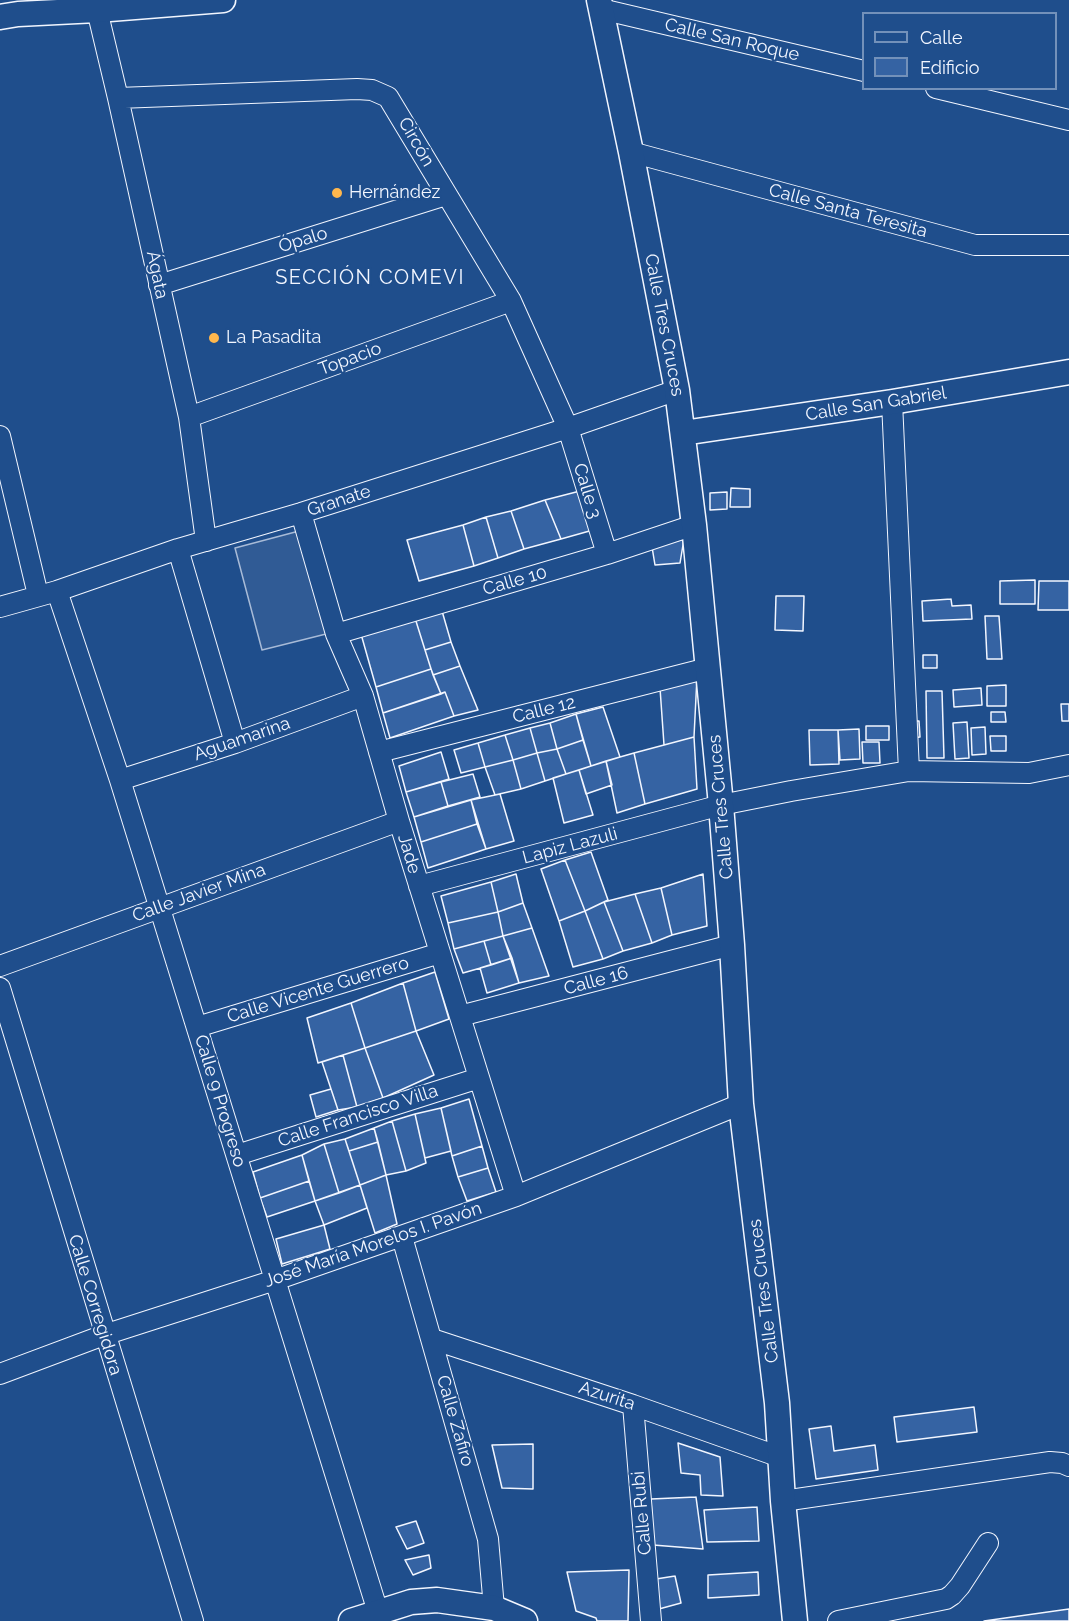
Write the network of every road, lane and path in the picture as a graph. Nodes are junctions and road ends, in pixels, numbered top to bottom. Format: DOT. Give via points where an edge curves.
graph roads {
  1 [pos="223,0"];
  2 [pos="600,4"];
  3 [pos="11,10"];
  4 [pos="97,10"];
  5 [pos="862,70"];
  6 [pos="944,90"];
  7 [pos="118,98"];
  8 [pos="1069,120"];
  9 [pos="631,152"];
  10 [pos="446,195"];
  11 [pos="1069,245"];
  12 [pos="159,285"];
  13 [pos="511,301"];
  14 [pos="1069,372"];
  15 [pos="677,390"];
  16 [pos="892,402"];
  17 [pos="189,417"];
  18 [pos="568,428"];
  19 [pos="683,432"];
  20 [pos="0,436"];
  21 [pos="301,513"];
  22 [pos="694,525"];
  23 [pos="206,541"];
  24 [pos="178,549"];
  25 [pos="607,554"];
  26 [pos="47,593"];
  27 [pos="0,607"];
  28 [pos="336,634"];
  29 [pos="708,668"];
  30 [pos="363,696"];
  31 [pos="235,743"];
  32 [pos="379,752"];
  33 [pos="1069,765"];
  34 [pos="909,771"];
  35 [pos="120,780"];
  36 [pos="721,805"];
  37 [pos="399,821"];
  38 [pos="419,886"];
  39 [pos="160,907"];
  40 [pos="732,945"];
  41 [pos="440,953"];
  42 [pos="0,966"];
  43 [pos="0,988"];
  44 [pos="460,1016"];
  45 [pos="197,1027"];
  46 [pos="479,1078"];
  47 [pos="741,1104"];
  48 [pos="237,1155"];
  49 [pos="516,1196"];
  50 [pos="402,1237"];
  51 [pos="275,1280"];
  52 [pos="104,1335"];
  53 [pos="432,1339"];
  54 [pos="0,1374"];
  55 [pos="633,1405"];
  56 [pos="780,1457"];
  57 [pos="1066,1465"];
  58 [pos="783,1501"];
  59 [pos="988,1543"];
  60 [pos="494,1608"];
  61 [pos="378,1612"];
  62 [pos="193,1621"];
  63 [pos="351,1621"];
  64 [pos="525,1621"];
  65 [pos="651,1621"];
  66 [pos="795,1621"];
  67 [pos="838,1621"];
  1 -- 4 [label="street"];
  2 -- 5 [label="street, Calle San Roque"];
  2 -- 9 [label="street, Calle Tres Cruces"];
  3 -- 4 [label="street"];
  4 -- 7 [label="street, Ágata"];
  6 -- 8 [label="street"];
  7 -- 10 [label="street, Circón" via="372,90 393,104"];
  7 -- 12 [label="street, Ágata"];
  9 -- 11 [label="street, Calle Santa Teresita" via="975,245"];
  9 -- 15 [label="street, Calle Tres Cruces"];
  10 -- 12 [label="street, Ópalo"];
  10 -- 13 [label="street, Circón"];
  12 -- 17 [label="street, Ágata"];
  13 -- 17 [label="street, Topacio"];
  13 -- 18 [label="street, Circón"];
  14 -- 16 [label="street, Calle San Gabriel"];
  15 -- 18 [label="street, Granate"];
  15 -- 19 [label="street, Calle Tres Cruces"];
  16 -- 19 [label="street, Calle San Gabriel"];
  16 -- 34 [label="street"];
  17 -- 23 [label="street, Ágata"];
  18 -- 21 [label="street, Granate"];
  18 -- 25 [label="street, Calle 3"];
  19 -- 22 [label="street, Calle Tres Cruces"];
  20 -- 26 [label="street, Calle 9 Progreso"];
  21 -- 23 [label="street, Granate"];
  21 -- 28 [label="street, Jade"];
  22 -- 25 [label="street, Calle 10"];
  22 -- 29 [label="street, Calle Tres Cruces"];
  23 -- 24 [label="street, Granate"];
  24 -- 26 [label="street, Granate"];
  24 -- 31 [label="street"];
  25 -- 28 [label="street, Calle 10"];
  26 -- 27 [label="street, Granate"];
  26 -- 35 [label="street, Calle 9 Progreso"];
  28 -- 30 [label="street, Jade"];
  29 -- 32 [label="street, Calle 12"];
  29 -- 36 [label="street, Calle Tres Cruces"];
  30 -- 31 [label="street, Aguamarina"];
  30 -- 32 [label="street, Jade"];
  31 -- 35 [label="street, Aguamarina"];
  32 -- 37 [label="street, Jade"];
  33 -- 34 [label="street, Lapiz Lazuli" via="1029,773"];
  34 -- 36 [label="street, Lapiz Lazuli"];
  35 -- 39 [label="street, Calle 9 Progreso"];
  36 -- 38 [label="street, Lapiz Lazuli"];
  36 -- 40 [label="street, Calle Tres Cruces"];
  37 -- 38 [label="street, Jade"];
  37 -- 39 [label="street, Calle Javier Mina"];
  38 -- 41 [label="street, Jade"];
  39 -- 42 [label="street, Calle Javier Mina"];
  39 -- 45 [label="street, Calle 9 Progreso"];
  40 -- 44 [label="street, Calle 16"];
  40 -- 47 [label="street, Calle Tres Cruces"];
  41 -- 44 [label="street, Jade"];
  41 -- 45 [label="street, Calle Vicente Guerrero"];
  43 -- 52 [label="street, Calle Corregidora"];
  44 -- 46 [label="street, Jade"];
  45 -- 48 [label="street, Calle 9 Progreso"];
  46 -- 48 [label="street, Calle Francisco Villa"];
  46 -- 49 [label="street, Jade"];
  47 -- 49 [label="street, José María Morelos I. Pavón"];
  47 -- 56 [label="street, Calle Tres Cruces"];
  48 -- 51 [label="street, Calle 9 Progreso"];
  49 -- 50 [label="street, José María Morelos I. Pavón"];
  50 -- 51 [label="street, José María Morelos I. Pavón"];
  50 -- 53 [label="street, Calle Zafiro"];
  51 -- 52 [label="street, José María Morelos I. Pavón"];
  51 -- 61 [label="street, Calle 9 Progreso"];
  52 -- 54 [label="street, José María Morelos I. Pavón"];
  52 -- 62 [label="street, Calle Corregidora"];
  53 -- 55 [label="street, Azurita"];
  53 -- 60 [label="street, Calle Zafiro" via="488,1539"];
  55 -- 56 [label="street, Azurita"];
  55 -- 65 [label="street, Calle Rubi"];
  56 -- 58 [label="street, Calle Tres Cruces"];
  57 -- 58 [label="street" via="1050,1462"];
  58 -- 66 [label="street, Calle Tres Cruces"];
  59 -- 67 [label="street" via="960,1586 946,1599"];
  60 -- 61 [label="street" via="437,1600 411,1602"];
  60 -- 64 [label="street"];
  61 -- 63 [label="street"];
}
